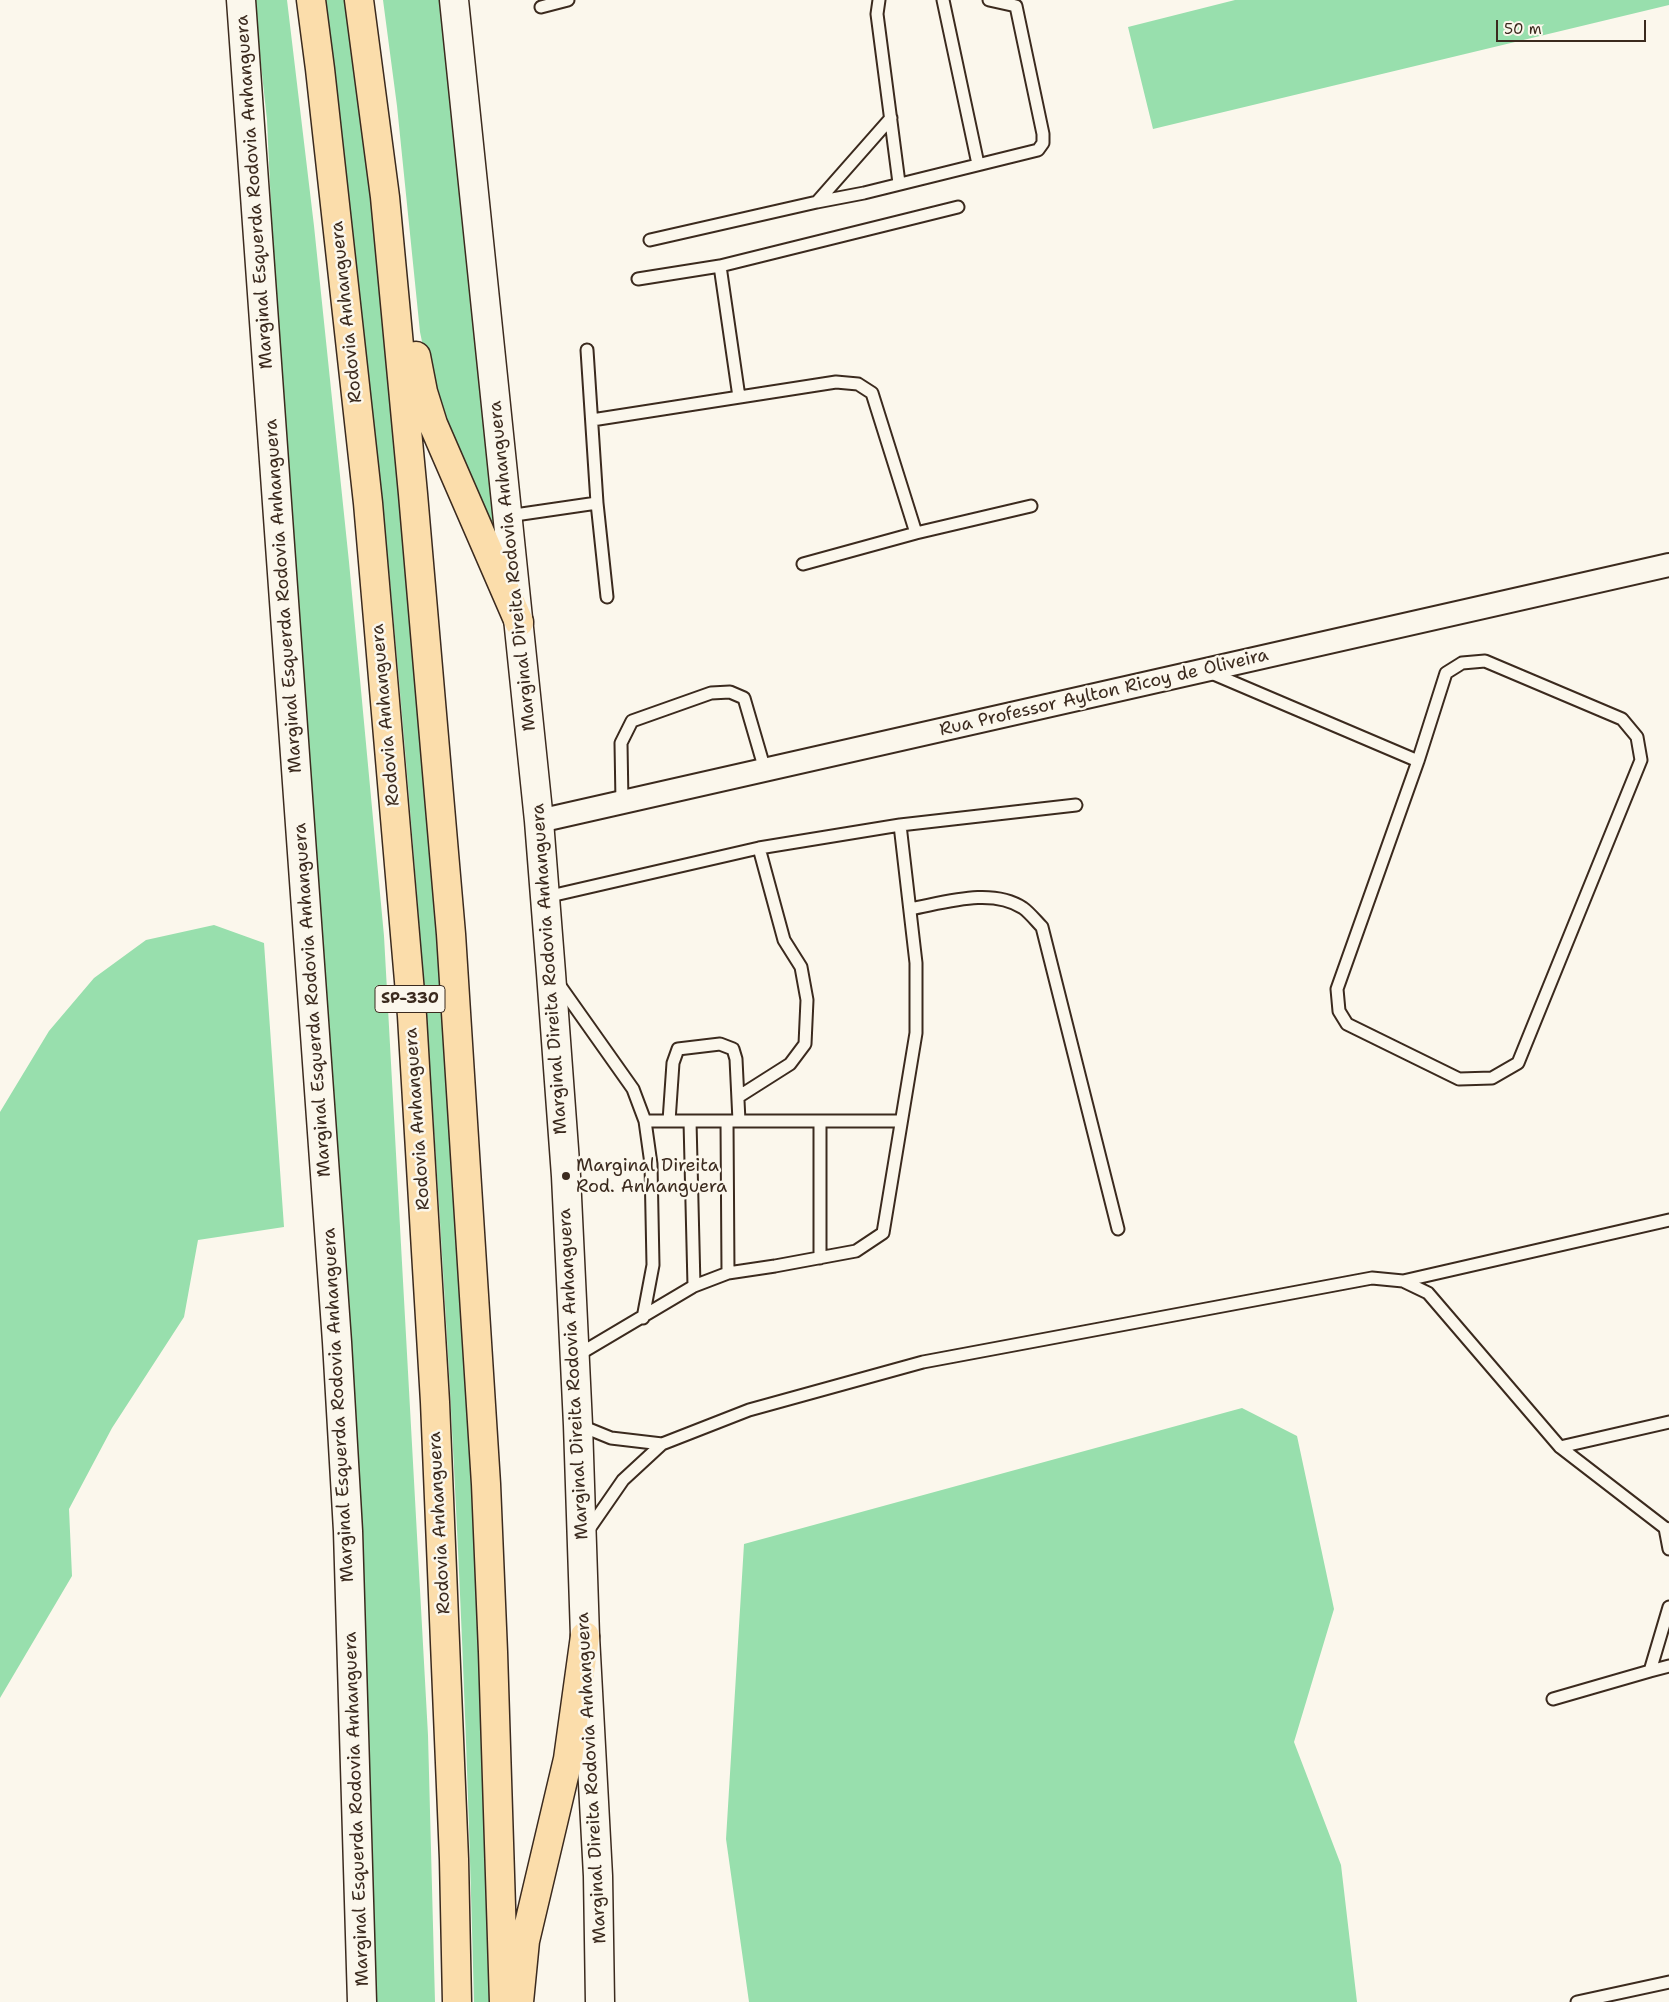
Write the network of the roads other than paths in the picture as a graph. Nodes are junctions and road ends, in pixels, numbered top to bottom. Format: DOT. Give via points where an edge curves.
graph roads {
  1 [pos="241,0"];
  2 [pos="311,0"];
  3 [pos="359,0"];
  4 [pos="454,0"];
  5 [pos="568,0"];
  6 [pos="879,0"];
  7 [pos="943,0"];
  8 [pos="989,0"];
  9 [pos="541,7"];
  10 [pos="891,118"];
  11 [pos="978,164"];
  12 [pos="899,183"];
  13 [pos="385,197"];
  14 [pos="817,202"];
  15 [pos="958,207"];
  16 [pos="650,240"];
  17 [pos="720,266"];
  18 [pos="638,279"];
  19 [pos="588,350"];
  20 [pos="739,397"];
  21 [pos="592,420"];
  22 [pos="596,503"];
  23 [pos="1031,506"];
  24 [pos="508,516"];
  25 [pos="916,533"];
  26 [pos="803,564"];
  27 [pos="1669,565"];
  28 [pos="607,597"];
  29 [pos="519,622"];
  30 [pos="1205,670"];
  31 [pos="1418,761"];
  32 [pos="765,770"];
  33 [pos="622,802"];
  34 [pos="1076,805"];
  35 [pos="539,821"];
  36 [pos="900,825"];
  37 [pos="759,848"];
  38 [pos="546,897"];
  39 [pos="910,909"];
  40 [pos="551,973"];
  41 [pos="738,1097"];
  42 [pos="645,1121"];
  43 [pos="669,1121"];
  44 [pos="690,1121"];
  45 [pos="727,1121"];
  46 [pos="740,1121"];
  47 [pos="820,1121"];
  48 [pos="902,1121"];
  49 [pos="1669,1220"];
  50 [pos="1118,1229"];
  51 [pos="820,1258"];
  52 [pos="728,1273"];
  53 [pos="1403,1281"];
  54 [pos="694,1286"];
  55 [pos="643,1318"];
  56 [pos="574,1357"];
  57 [pos="1669,1422"];
  58 [pos="578,1425"];
  59 [pos="662,1444"];
  60 [pos="1560,1447"];
  61 [pos="1667,1529"];
  62 [pos="582,1540"];
  63 [pos="1669,1549"];
  64 [pos="1669,1608"];
  65 [pos="585,1636"];
  66 [pos="1669,1666"];
  67 [pos="1650,1670"];
  68 [pos="1553,1700"];
  69 [pos="1669,1982"];
  70 [pos="362,2002"];
  71 [pos="457,2002"];
  72 [pos="504,2002"];
  73 [pos="519,2002"];
  74 [pos="600,2002"];
  75 [pos="1577,2002"];
  1 -- 70 [label="street, Marginal Esquerda Rodovia Anhanguera" via="338,1352 349,1541"];
  2 -- 71 [label="highway, Rodovia Anhanguera / SP-330" via="368,503 406,934 435,1402"];
  3 -- 13 [label="highway, SP-330"];
  4 -- 24 [label="street, Marginal Direita Rodovia Anhanguera"];
  5 -- 9 [label="lane"];
  6 -- 10 [label="lane" via="876,14"];
  7 -- 11 [label="lane"];
  8 -- 11 [label="lane" via="1016,6 1044,134 1038,150"];
  10 -- 12 [label="lane"];
  10 -- 14 [label="lane"];
  11 -- 12 [label="lane"];
  12 -- 14 [label="lane"];
  13 -- 29 [label="highway" via="423,392 433,424"];
  13 -- 72 [label="highway, SP-330" via="451,934 486,1484"];
  14 -- 16 [label="lane"];
  15 -- 17 [label="lane"];
  17 -- 18 [label="lane"];
  17 -- 20 [label="lane"];
  19 -- 21 [label="lane"];
  20 -- 21 [label="lane"];
  20 -- 25 [label="lane" via="836,382 858,384 872,393"];
  21 -- 22 [label="lane"];
  22 -- 24 [label="lane"];
  22 -- 28 [label="lane"];
  23 -- 25 [label="lane"];
  24 -- 29 [label="street, Marginal Direita Rodovia Anhanguera"];
  25 -- 26 [label="lane"];
  27 -- 30 [label="street, Rua Professor Aylton Ricoy de Oliveira"];
  29 -- 35 [label="street, Marginal Direita Rodovia Anhanguera"];
  30 -- 31 [label="lane"];
  30 -- 32 [label="street, Rua Professor Aylton Ricoy de Oliveira"];
  31 -- 31 [label="lane" via="1337,989 1339,1011 1347,1024 1459,1079 1492,1078 1518,1063 1641,760 1637,737 1622,719 1485,661 1462,662 1446,673"];
  32 -- 33 [label="street, Rua Professor Aylton Ricoy de Oliveira"];
  32 -- 33 [label="lane" via="744,698 730,692 711,693 632,721 621,743"];
  33 -- 35 [label="street, Rua Professor Aylton Ricoy de Oliveira"];
  34 -- 36 [label="lane"];
  35 -- 38 [label="street, Marginal Direita Rodovia Anhanguera"];
  36 -- 37 [label="lane"];
  36 -- 39 [label="lane"];
  37 -- 38 [label="lane"];
  37 -- 41 [label="lane" via="784,940 801,967 807,1000 805,1044 790,1064"];
  38 -- 40 [label="street, Marginal Direita Rodovia Anhanguera"];
  39 -- 48 [label="lane" via="916,963 916,1033"];
  39 -- 50 [label="lane" via="976,898 1004,900 1024,908 1042,928"];
  40 -- 42 [label="lane" via="633,1089"];
  40 -- 56 [label="street, Marginal Direita Rodovia Anhanguera" via="566,1176"];
  41 -- 43 [label="lane" via="733,1049 720,1044 678,1049 672,1063"];
  41 -- 46 [label="lane"];
  42 -- 43 [label="lane"];
  42 -- 55 [label="lane" via="651,1164 653,1266"];
  43 -- 44 [label="lane"];
  44 -- 45 [label="lane"];
  44 -- 54 [label="lane"];
  45 -- 46 [label="lane"];
  45 -- 52 [label="lane"];
  46 -- 47 [label="lane"];
  47 -- 48 [label="lane"];
  47 -- 51 [label="lane"];
  48 -- 51 [label="lane" via="883,1233 856,1250"];
  49 -- 53 [label="lane"];
  51 -- 52 [label="lane"];
  52 -- 54 [label="lane"];
  53 -- 59 [label="lane" via="1372,1278 923,1362 748,1410"];
  53 -- 60 [label="lane" via="1428,1293"];
  54 -- 55 [label="lane"];
  55 -- 56 [label="lane"];
  56 -- 58 [label="street, Marginal Direita Rodovia Anhanguera"];
  57 -- 60 [label="lane"];
  58 -- 59 [label="lane" via="611,1438"];
  58 -- 62 [label="street, Marginal Direita Rodovia Anhanguera"];
  59 -- 62 [label="lane" via="623,1480"];
  60 -- 61 [label="lane"];
  61 -- 63 [label="lane"];
  62 -- 65 [label="street, Marginal Direita Rodovia Anhanguera"];
  64 -- 67 [label="lane"];
  65 -- 73 [label="highway" via="568,1759 525,1941"];
  65 -- 74 [label="street, Marginal Direita Rodovia Anhanguera" via="598,1876"];
  66 -- 67 [label="lane"];
  67 -- 68 [label="lane"];
  69 -- 75 [label="lane"];
}
